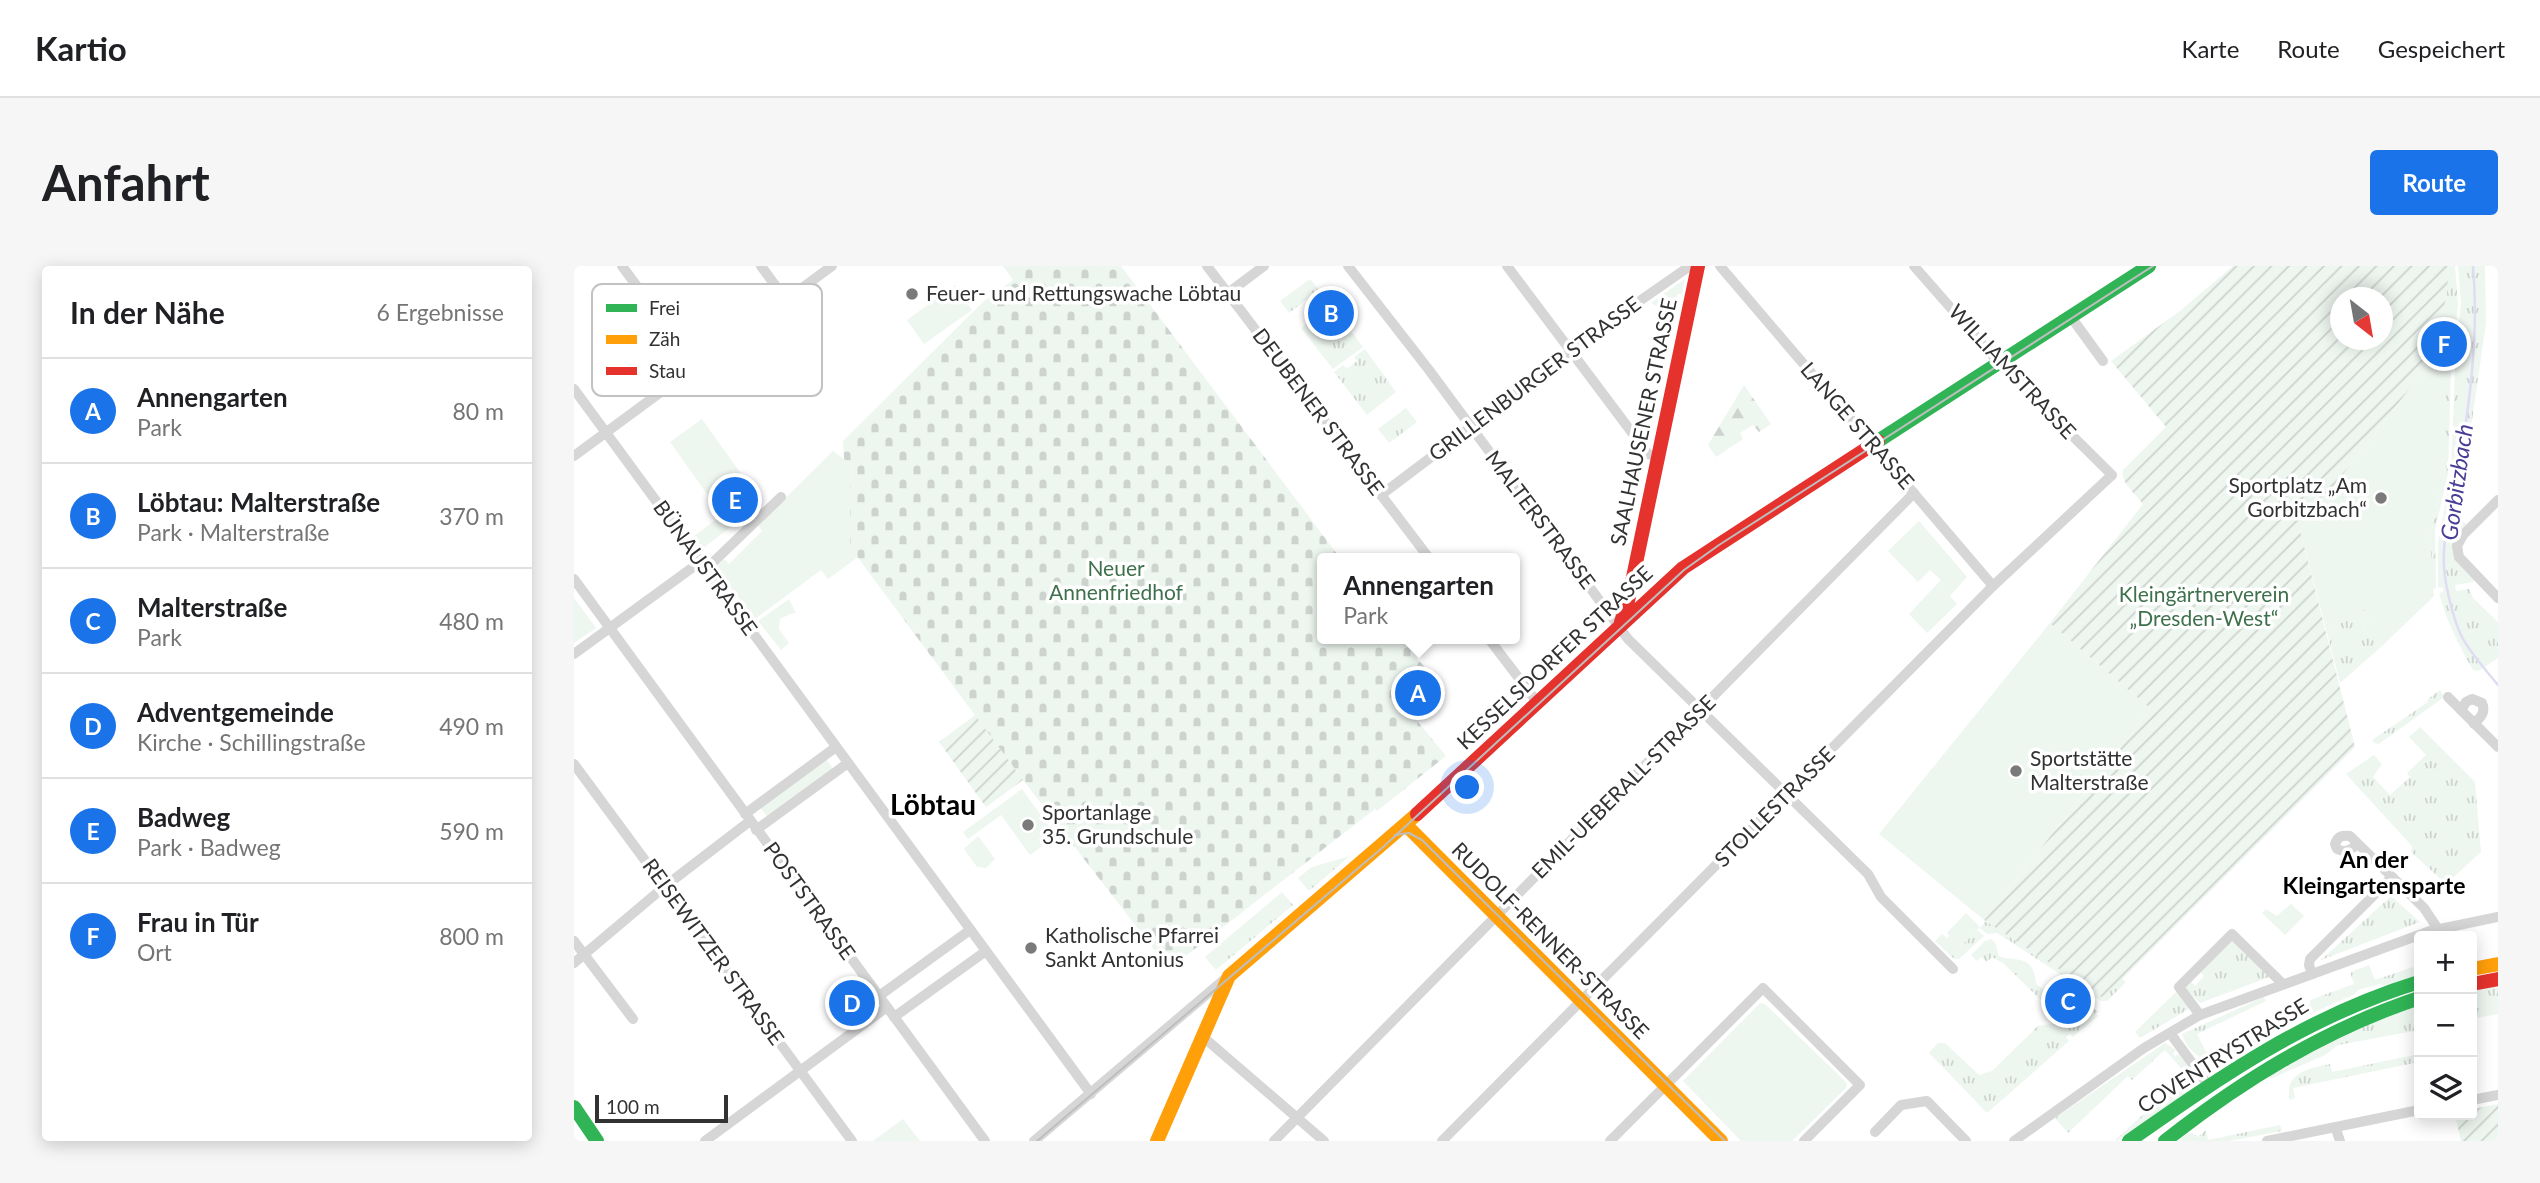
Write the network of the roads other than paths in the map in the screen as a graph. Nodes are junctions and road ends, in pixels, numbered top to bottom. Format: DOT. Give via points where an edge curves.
graph roads {
  1 [pos="622,266"];
  2 [pos="761,266"];
  3 [pos="832,266"];
  4 [pos="1207,266"];
  5 [pos="1264,266"];
  6 [pos="1348,266"];
  7 [pos="1507,266"];
  8 [pos="1690,266"];
  9 [pos="1698,266"];
  10 [pos="1720,266"];
  11 [pos="1914,266"];
  12 [pos="2149,266"];
  13 [pos="635,284"];
  14 [pos="774,284"];
  15 [pos="808,284"];
  16 [pos="1228,293"];
  17 [pos="2071,317"];
  18 [pos="1571,353"];
  19 [pos="2103,361"];
  20 [pos="1999,363"];
  21 [pos="574,389"];
  22 [pos="656,396"];
  23 [pos="1472,428"];
  24 [pos="606,433"];
  25 [pos="1872,444"];
  26 [pos="574,456"];
  27 [pos="1658,457"];
  28 [pos="2112,475"];
  29 [pos="1914,493"];
  30 [pos="1381,495"];
  31 [pos="781,497"];
  32 [pos="2498,500"];
  33 [pos="1425,553"];
  34 [pos="703,566"];
  35 [pos="574,579"];
  36 [pos="1993,586"];
  37 [pos="2498,598"];
  38 [pos="1619,626"];
  39 [pos="610,628"];
  40 [pos="1493,644"];
  41 [pos="574,654"];
  42 [pos="2448,697"];
  43 [pos="1537,702"];
  44 [pos="1700,709"];
  45 [pos="2461,710"];
  46 [pos="2474,724"];
  47 [pos="836,747"];
  48 [pos="2498,747"];
  49 [pos="848,763"];
  50 [pos="574,764"];
  51 [pos="1787,795"];
  52 [pos="750,822"];
  53 [pos="1406,824"];
  54 [pos="2358,844"];
  55 [pos="2392,877"];
  56 [pos="664,887"];
  57 [pos="1496,917"];
  58 [pos="2498,917"];
  59 [pos="2438,929"];
  60 [pos="970,930"];
  61 [pos="574,941"];
  62 [pos="986,951"];
  63 [pos="584,955"];
  64 [pos="574,963"];
  65 [pos="2498,964"];
  66 [pos="2477,968"];
  67 [pos="1953,969"];
  68 [pos="2312,974"];
  69 [pos="1229,976"];
  70 [pos="2498,979"];
  71 [pos="2477,983"];
  72 [pos="2283,984"];
  73 [pos="2414,984"];
  74 [pos="879,996"];
  75 [pos="2414,1001"];
  76 [pos="1581,1003"];
  77 [pos="887,1007"];
  78 [pos="2200,1015"];
  79 [pos="894,1017"];
  80 [pos="633,1019"];
  81 [pos="2170,1032"];
  82 [pos="1202,1036"];
  83 [pos="800,1071"];
  84 [pos="1665,1085"];
  85 [pos="2209,1086"];
  86 [pos="1091,1094"];
  87 [pos="2498,1095"];
  88 [pos="2477,1099"];
  89 [pos="2218,1100"];
  90 [pos="574,1107"];
  91 [pos="2414,1111"];
  92 [pos="1297,1118"];
  93 [pos="2336,1129"];
  94 [pos="1875,1132"];
  95 [pos="718,1137"];
  96 [pos="597,1141"];
  97 [pos="705,1141"];
  98 [pos="852,1141"];
  99 [pos="985,1141"];
  100 [pos="1034,1141"];
  101 [pos="1157,1141"];
  102 [pos="1274,1141"];
  103 [pos="1324,1141"];
  104 [pos="1442,1141"];
  105 [pos="1609,1141"];
  106 [pos="1721,1141"];
  107 [pos="1804,1141"];
  108 [pos="1966,1141"];
  109 [pos="2014,1141"];
  110 [pos="2129,1141"];
  111 [pos="2165,1141"];
  112 [pos="2267,1141"];
  113 [pos="2340,1141"];
  1 -- 13 [label="street"];
  2 -- 14 [label="street"];
  3 -- 15 [label="street"];
  4 -- 16 [label="street, DEUBENER STRASSE"];
  5 -- 16 [label="street"];
  6 -- 23 [label="street, MALTERSTRASSE"];
  7 -- 18 [label="street"];
  8 -- 18 [label="street, GRILLENBURGER STRASSE"];
  9 -- 27 [label="street, SAALHAUSENER STRASSE"];
  10 -- 25 [label="street, LANGE STRASSE"];
  11 -- 20 [label="street, WILLIAMSTRASSE"];
  12 -- 17 [label="street, KESSELSDORFER STRASSE"];
  16 -- 30 [label="street, DEUBENER STRASSE"];
  17 -- 19 [label="street"];
  17 -- 20 [label="street, KESSELSDORFER STRASSE"];
  18 -- 23 [label="street, GRILLENBURGER STRASSE"];
  18 -- 27 [label="street" via="1648,454"];
  20 -- 25 [label="street, KESSELSDORFER STRASSE"];
  20 -- 28 [label="street, WILLIAMSTRASSE"];
  21 -- 24 [label="street, BÜNAUSTRASSE"];
  22 -- 24 [label="street"];
  23 -- 30 [label="street, GRILLENBURGER STRASSE"];
  23 -- 38 [label="street, MALTERSTRASSE"];
  24 -- 26 [label="street"];
  24 -- 34 [label="street, BÜNAUSTRASSE"];
  25 -- 29 [label="street, LANGE STRASSE"];
  25 -- 38 [label="street, KESSELSDORFER STRASSE" via="1683,568"];
  27 -- 38 [label="street, SAALHAUSENER STRASSE"];
  28 -- 36 [label="street, STOLLESTRASSE"];
  29 -- 36 [label="street, LANGE STRASSE"];
  29 -- 44 [label="street, EMIL-UEBERALL-STRASSE"];
  30 -- 33 [label="street, DEUBENER STRASSE"];
  31 -- 34 [label="street"];
  32 -- 37 [label="street" via="2457,546 2459,557"];
  34 -- 39 [label="street"];
  34 -- 47 [label="street, BÜNAUSTRASSE"];
  35 -- 39 [label="street, POSTSTRASSE"];
  36 -- 51 [label="street, STOLLESTRASSE"];
  38 -- 43 [label="street, KESSELSDORFER STRASSE"];
  38 -- 44 [label="street, MALTERSTRASSE"];
  39 -- 41 [label="street"];
  39 -- 52 [label="street, POSTSTRASSE"];
  40 -- 43 [label="street"];
  42 -- 45 [label="street"];
  43 -- 53 [label="street, KESSELSDORFER STRASSE"];
  44 -- 51 [label="street, MALTERSTRASSE"];
  44 -- 57 [label="street, EMIL-UEBERALL-STRASSE"];
  45 -- 46 [label="street"];
  45 -- 46 [label="street" via="2472,699 2482,703 2483,714"];
  46 -- 48 [label="street"];
  47 -- 49 [label="street, BÜNAUSTRASSE"];
  47 -- 52 [label="street"];
  49 -- 52 [label="street"];
  49 -- 60 [label="street"];
  50 -- 56 [label="street, REISEWITZER STRASSE"];
  51 -- 67 [label="street, MALTERSTRASSE" via="1868,874 1881,897"];
  51 -- 76 [label="street, STOLLESTRASSE"];
  52 -- 56 [label="street"];
  52 -- 74 [label="street, POSTSTRASSE"];
  53 -- 57 [label="street, RUDOLF-RENNER-STRASSE"];
  53 -- 69 [label="street, KESSELSDORFER STRASSE"];
  54 -- 55 [label="street"];
  55 -- 59 [label="street"];
  55 -- 68 [label="street" via="2310,959"];
  56 -- 63 [label="street"];
  56 -- 83 [label="street, REISEWITZER STRASSE"];
  57 -- 76 [label="street, RUDOLF-RENNER-STRASSE"];
  57 -- 92 [label="street, EMIL-UEBERALL-STRASSE"];
  58 -- 59 [label="street"];
  59 -- 68 [label="street"];
  60 -- 62 [label="street"];
  60 -- 74 [label="street"];
  61 -- 63 [label="street"];
  62 -- 79 [label="street"];
  62 -- 86 [label="street"];
  63 -- 64 [label="street"];
  63 -- 80 [label="street"];
  65 -- 66 [label="street"];
  68 -- 72 [label="street"];
  69 -- 82 [label="street"];
  69 -- 86 [label="street, KESSELSDORFER STRASSE"];
  70 -- 71 [label="street"];
  72 -- 78 [label="street"];
  72 -- 78 [label="street" via="2232,934 2179,986"];
  73 -- 85 [label="street, COVENTRYSTRASSE" via="2316,1021"];
  74 -- 77 [label="street, POSTSTRASSE"];
  75 -- 89 [label="street, COVENTRYSTRASSE" via="2314,1041"];
  76 -- 84 [label="street, RUDOLF-RENNER-STRASSE"];
  76 -- 104 [label="street, STOLLESTRASSE"];
  77 -- 79 [label="street, POSTSTRASSE"];
  77 -- 83 [label="street"];
  78 -- 81 [label="street"];
  79 -- 99 [label="street, POSTSTRASSE"];
  81 -- 85 [label="street"];
  81 -- 109 [label="street"];
  82 -- 92 [label="street"];
  82 -- 101 [label="street"];
  83 -- 95 [label="street"];
  83 -- 98 [label="street, REISEWITZER STRASSE"];
  84 -- 105 [label="street"];
  84 -- 106 [label="street, RUDOLF-RENNER-STRASSE"];
  84 -- 107 [label="street" via="1763,988 1860,1085"];
  85 -- 89 [label="street"];
  85 -- 110 [label="street, COVENTRYSTRASSE"];
  86 -- 100 [label="street, KESSELSDORFER STRASSE"];
  87 -- 88 [label="street"];
  89 -- 111 [label="street, COVENTRYSTRASSE"];
  90 -- 96 [label="street"];
  91 -- 93 [label="street"];
  92 -- 102 [label="street, EMIL-UEBERALL-STRASSE"];
  92 -- 103 [label="street"];
  93 -- 112 [label="street"];
  93 -- 113 [label="street"];
  94 -- 108 [label="street" via="1902,1105 1927,1101"];
  95 -- 97 [label="street"];
}
